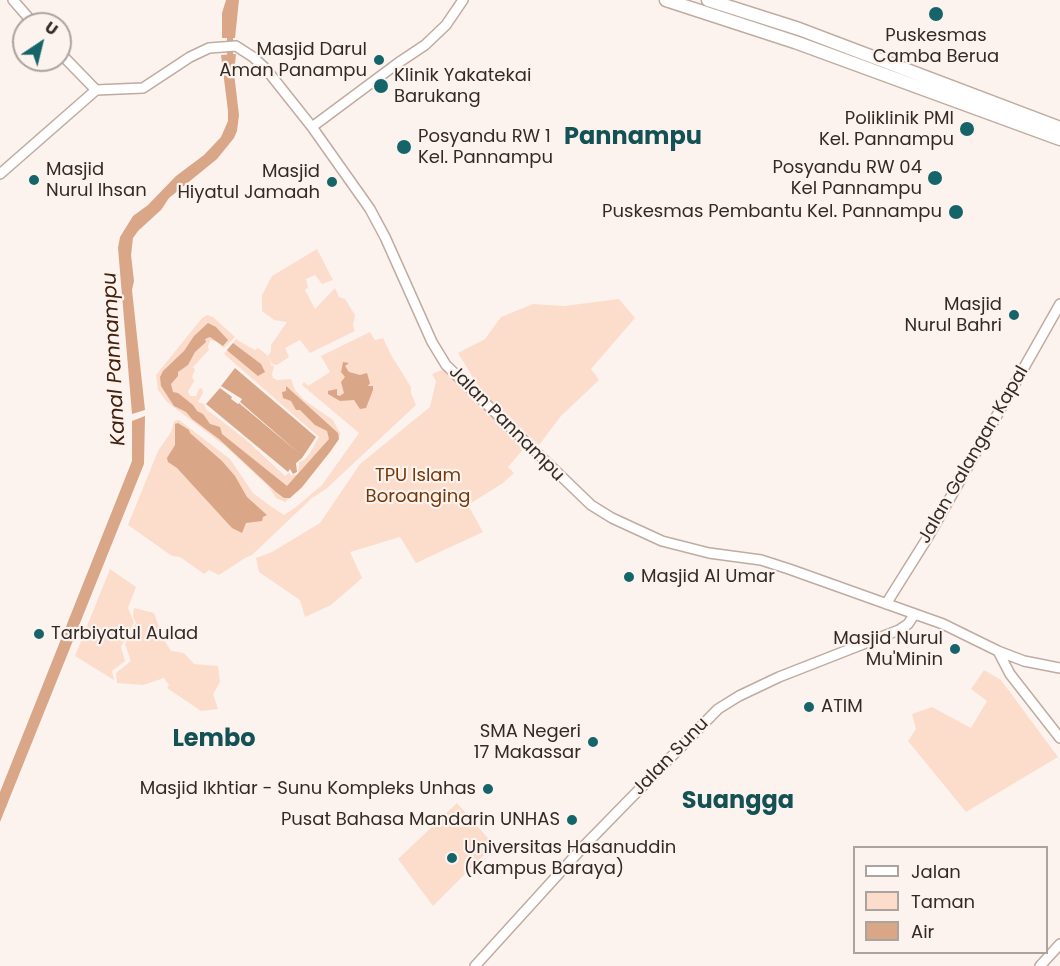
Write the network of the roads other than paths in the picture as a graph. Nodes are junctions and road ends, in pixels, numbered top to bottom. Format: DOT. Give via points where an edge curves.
graph roads {
  1 [pos="13,0"];
  2 [pos="463,0"];
  3 [pos="666,0"];
  4 [pos="708,0"];
  5 [pos="24,12"];
  6 [pos="72,65"];
  7 [pos="96,90"];
  8 [pos="1060,125"];
  9 [pos="312,127"];
  10 [pos="1060,139"];
  11 [pos="0,174"];
  12 [pos="1060,304"];
  13 [pos="891,606"];
  14 [pos="911,613"];
  15 [pos="998,651"];
  16 [pos="1060,668"];
  17 [pos="1060,738"];
  18 [pos="1060,944"];
  19 [pos="475,966"];
  20 [pos="1040,966"];
  1 -- 5 [label="main road"];
  2 -- 9 [label="main road" via="446,25 425,45"];
  3 -- 10 [label="highway" via="795,42"];
  4 -- 8 [label="highway" via="799,29"];
  6 -- 7 [label="main road"];
  7 -- 9 [label="main road, Jalan Pannampu" via="143,88 209,48 236,46 266,69"];
  7 -- 11 [label="main road"];
  9 -- 13 [label="main road, Jalan Pannampu" via="377,223 446,365 591,505 666,543 761,560"];
  12 -- 13 [label="main road, Jalan Galangan Kapal"];
  13 -- 14 [label="main road, Jalan Pannampu"];
  14 -- 15 [label="main road, Jalan Pannampu" via="944,624"];
  14 -- 19 [label="main road, Jalan Sunu" via="908,624 899,630 779,677 718,709 584,846"];
  15 -- 16 [label="main road, Jalan Pannampu"];
  15 -- 17 [label="main road" via="1010,674"];
  18 -- 20 [label="main road"];
}
